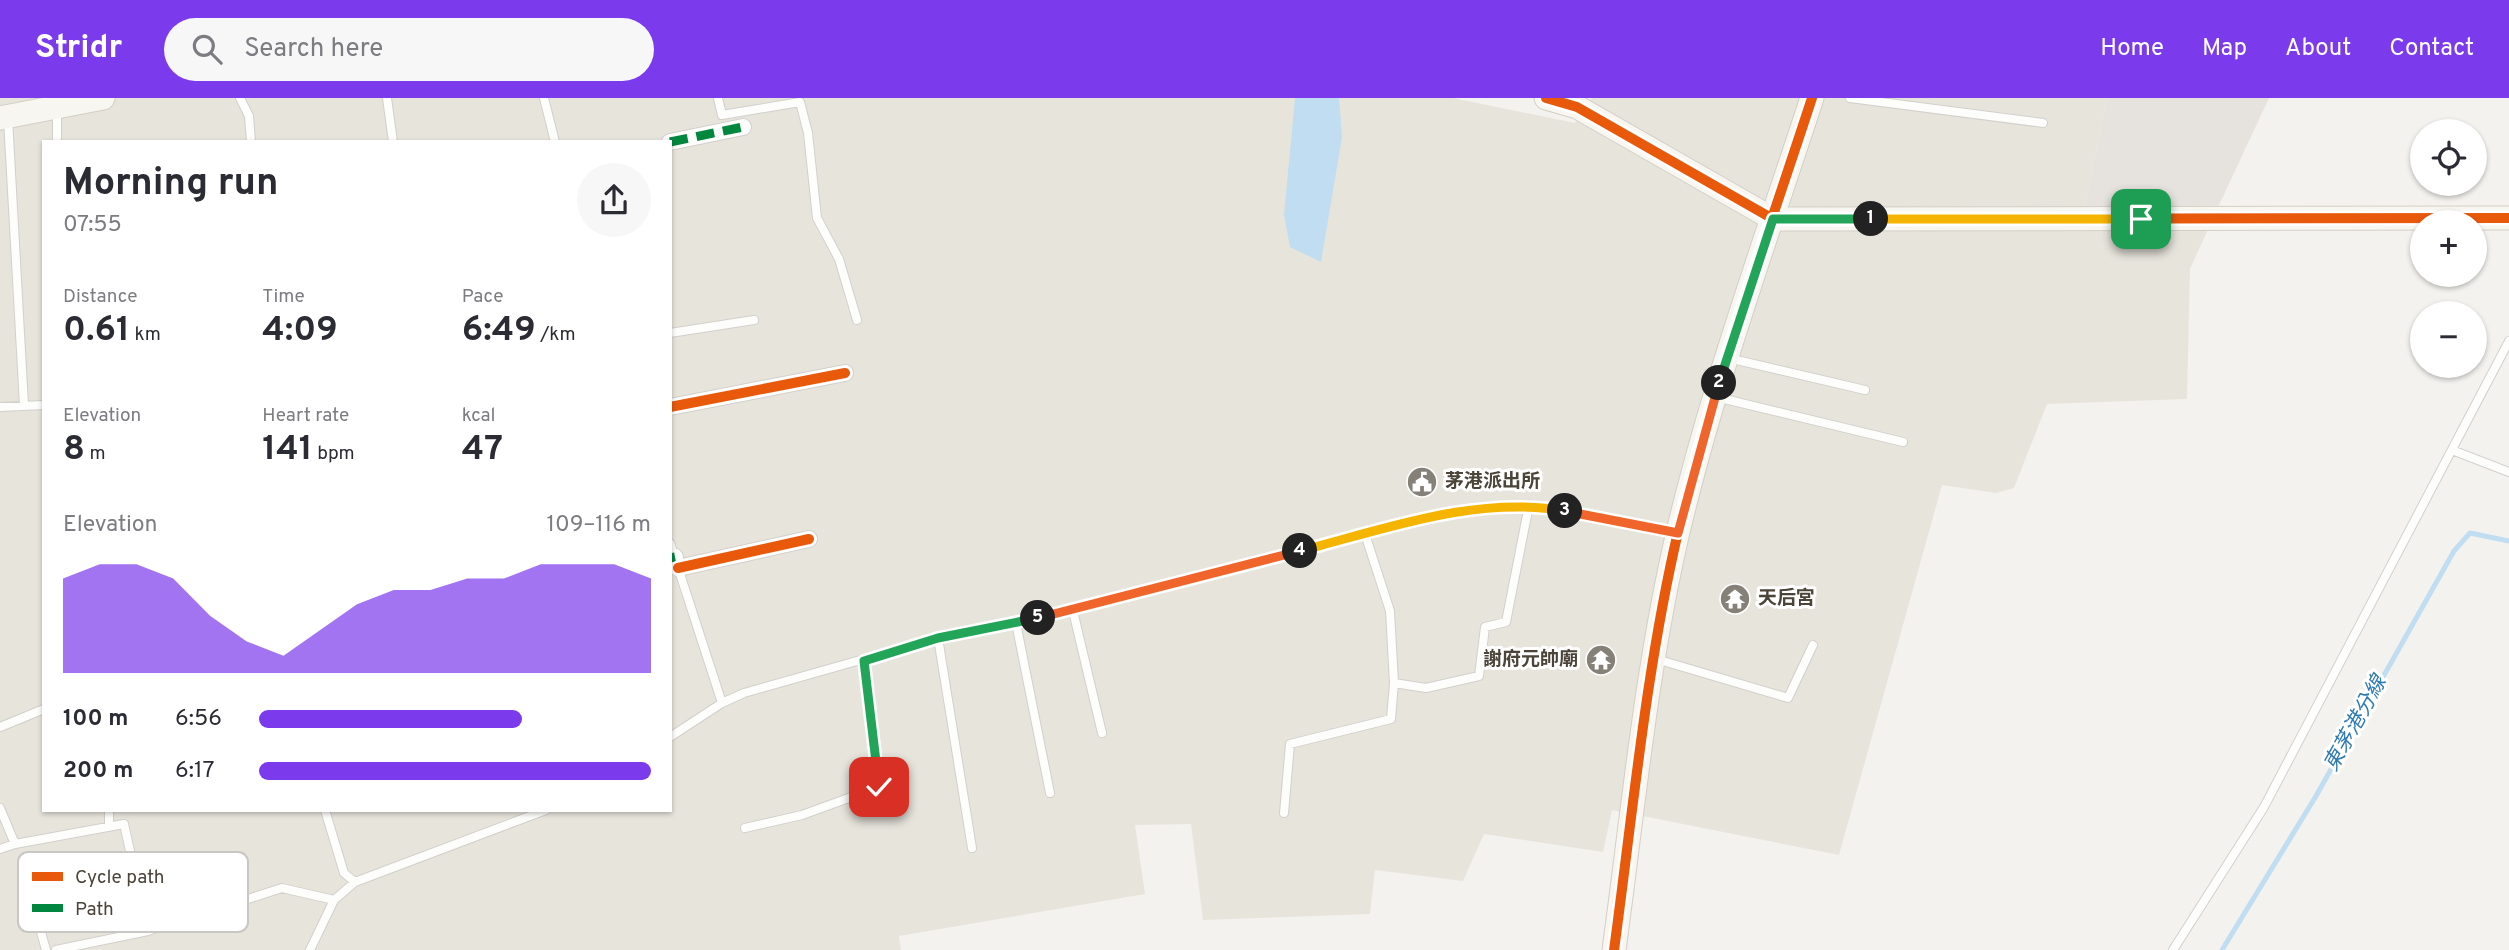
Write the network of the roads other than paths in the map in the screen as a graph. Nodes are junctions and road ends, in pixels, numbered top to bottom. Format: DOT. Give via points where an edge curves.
graph roads {
  1 [pos="103,98"];
  2 [pos="240,98"];
  3 [pos="387,98"];
  4 [pos="544,98"];
  5 [pos="718,98"];
  6 [pos="1546,98"];
  7 [pos="1812,98"];
  8 [pos="1850,98"];
  9 [pos="56,102"];
  10 [pos="4,117"];
  11 [pos="2043,123"];
  12 [pos="743,127"];
  13 [pos="57,140"];
  14 [pos="251,140"];
  15 [pos="393,140"];
  16 [pos="554,140"];
  17 [pos="672,142"];
  18 [pos="2509,218"];
  19 [pos="1773,219"];
  20 [pos="754,320"];
  21 [pos="857,320"];
  22 [pos="672,333"];
  23 [pos="2509,341"];
  24 [pos="1728,358"];
  25 [pos="845,373"];
  26 [pos="1865,390"];
  27 [pos="1715,397"];
  28 [pos="24,405"];
  29 [pos="42,405"];
  30 [pos="0,407"];
  31 [pos="672,407"];
  32 [pos="1903,442"];
  33 [pos="2452,450"];
  34 [pos="2509,472"];
  35 [pos="1529,505"];
  36 [pos="1678,533"];
  37 [pos="1365,534"];
  38 [pos="809,539"];
  39 [pos="673,556"];
  40 [pos="1073,611"];
  41 [pos="1016,623"];
  42 [pos="938,638"];
  43 [pos="1813,645"];
  44 [pos="1653,659"];
  45 [pos="864,661"];
  46 [pos="1394,683"];
  47 [pos="722,703"];
  48 [pos="42,710"];
  49 [pos="0,727"];
  50 [pos="1102,733"];
  51 [pos="672,736"];
  52 [pos="1050,793"];
  53 [pos="0,808"];
  54 [pos="109,812"];
  55 [pos="326,812"];
  56 [pos="542,812"];
  57 [pos="1284,813"];
  58 [pos="109,827"];
  59 [pos="745,828"];
  60 [pos="15,844"];
  61 [pos="972,848"];
  62 [pos="0,849"];
  63 [pos="130,852"];
  64 [pos="355,882"];
  65 [pos="248,899"];
  66 [pos="334,900"];
  67 [pos="41,932"];
  68 [pos="143,932"];
  69 [pos="46,950"];
  70 [pos="56,950"];
  71 [pos="310,950"];
  72 [pos="1614,950"];
  73 [pos="2173,950"];
  1 -- 9 [label="street"];
  2 -- 14 [label="lane" via="249,116"];
  3 -- 15 [label="lane"];
  4 -- 16 [label="lane"];
  5 -- 21 [label="lane" via="722,115 800,103 808,133 817,218 839,259"];
  6 -- 19 [label="street" via="1577,107"];
  7 -- 19 [label="street"];
  8 -- 11 [label="lane"];
  9 -- 10 [label="street"];
  9 -- 13 [label="lane"];
  10 -- 28 [label="lane"];
  12 -- 17 [label="street"];
  18 -- 19 [label="street"];
  19 -- 24 [label="street"];
  20 -- 22 [label="lane"];
  23 -- 33 [label="lane"];
  24 -- 26 [label="lane"];
  24 -- 27 [label="street"];
  25 -- 31 [label="street"];
  27 -- 32 [label="lane"];
  27 -- 36 [label="street"];
  28 -- 29 [label="lane"];
  28 -- 30 [label="lane"];
  33 -- 34 [label="lane"];
  33 -- 73 [label="lane" via="2264,807"];
  35 -- 36 [label="lane"];
  35 -- 37 [label="lane" via="1484,507"];
  35 -- 46 [label="lane" via="1506,622 1485,627 1479,676 1426,688"];
  36 -- 44 [label="street"];
  37 -- 40 [label="lane"];
  37 -- 46 [label="lane" via="1390,611"];
  38 -- 39 [label="street"];
  39 -- 47 [label="lane"];
  40 -- 41 [label="lane"];
  40 -- 50 [label="lane"];
  41 -- 42 [label="lane"];
  41 -- 52 [label="lane"];
  42 -- 45 [label="lane"];
  42 -- 61 [label="lane"];
  43 -- 44 [label="lane" via="1788,698"];
  44 -- 72 [label="street"];
  45 -- 47 [label="lane"];
  45 -- 59 [label="lane" via="879,787 802,815"];
  46 -- 57 [label="lane" via="1391,719 1290,744"];
  47 -- 51 [label="lane"];
  48 -- 49 [label="lane"];
  53 -- 60 [label="lane"];
  54 -- 58 [label="lane"];
  55 -- 64 [label="lane" via="344,873"];
  56 -- 64 [label="lane"];
  58 -- 60 [label="lane"];
  58 -- 63 [label="lane" via="124,824"];
  60 -- 62 [label="lane"];
  64 -- 66 [label="lane"];
  65 -- 66 [label="lane" via="282,888"];
  66 -- 71 [label="lane"];
  67 -- 69 [label="lane"];
  68 -- 70 [label="lane"];
}
